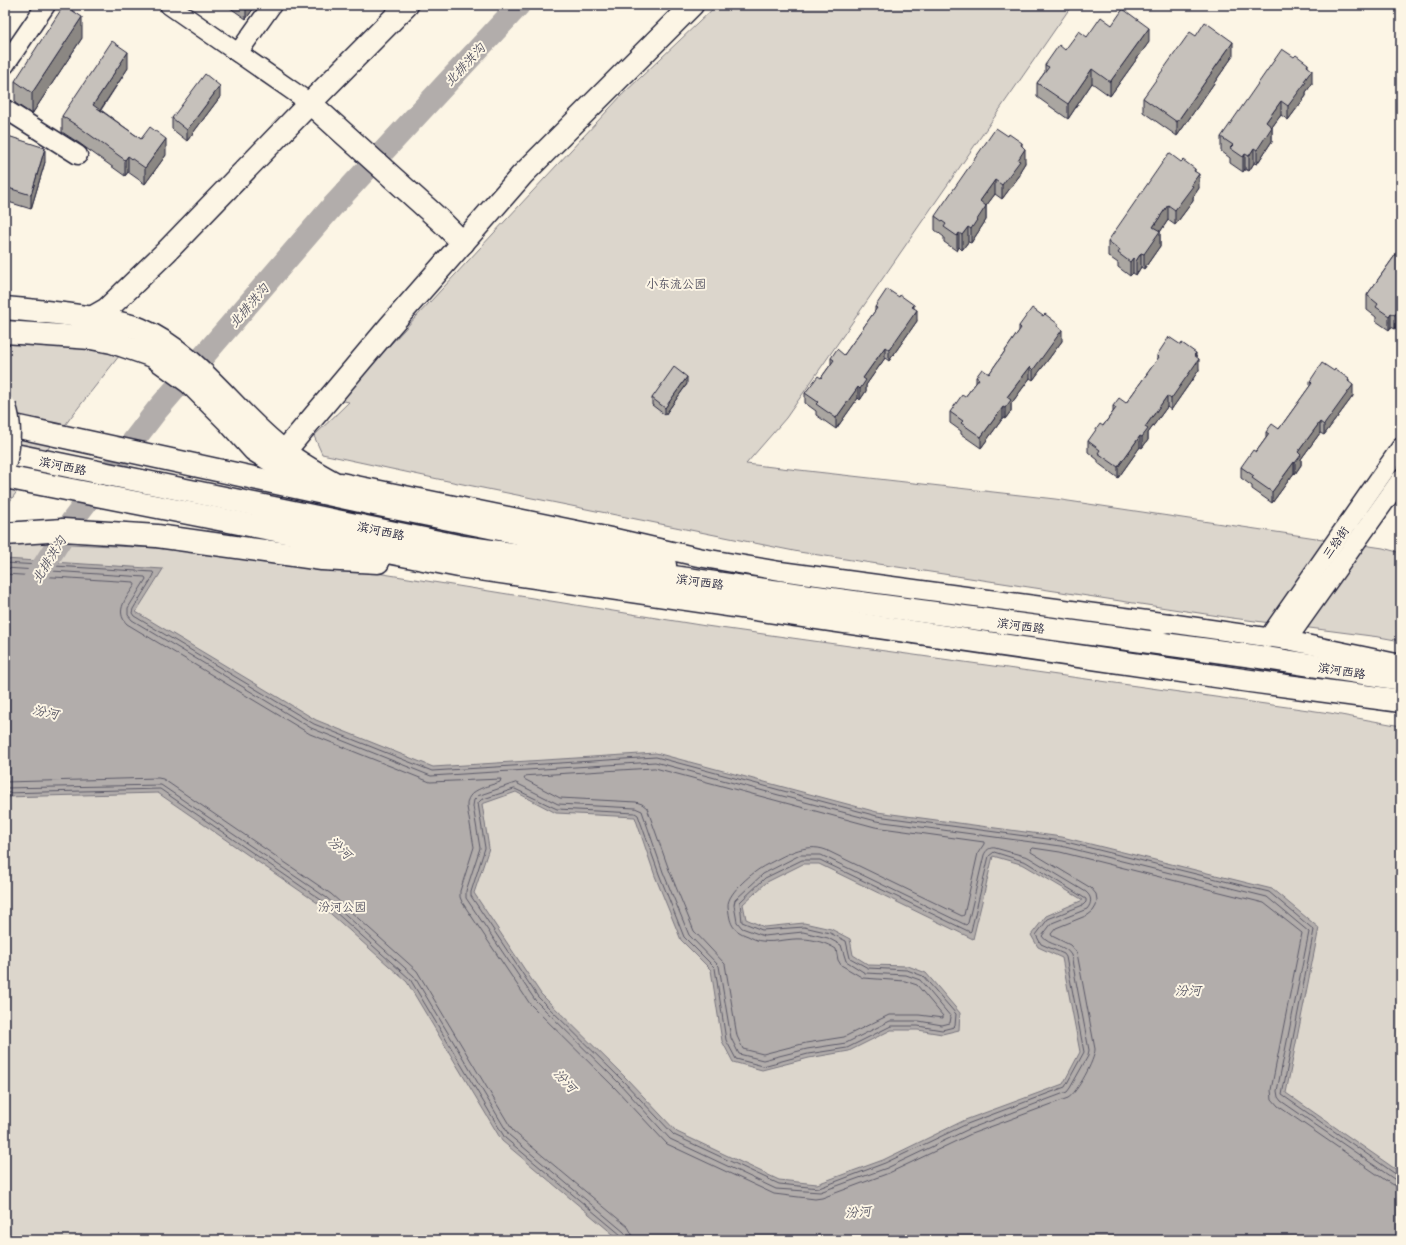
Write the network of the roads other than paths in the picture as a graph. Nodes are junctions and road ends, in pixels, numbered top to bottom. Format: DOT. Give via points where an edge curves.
graph roads {
  1 [pos="46,5"];
  2 [pos="169,5"];
  3 [pos="272,5"];
  4 [pos="399,5"];
  5 [pos="407,5"];
  6 [pos="692,5"];
  7 [pos="701,5"];
  8 [pos="377,35"];
  9 [pos="648,48"];
  10 [pos="238,53"];
  11 [pos="5,65"];
  12 [pos="310,103"];
  13 [pos="5,109"];
  14 [pos="78,155"];
  15 [pos="463,243"];
  16 [pos="5,308"];
  17 [pos="93,317"];
  18 [pos="5,332"];
  19 [pos="5,407"];
  20 [pos="5,424"];
  21 [pos="260,442"];
  22 [pos="1401,447"];
  23 [pos="284,452"];
  24 [pos="10,465"];
  25 [pos="328,479"];
  26 [pos="1401,479"];
  27 [pos="374,504"];
  28 [pos="5,534"];
  29 [pos="635,556"];
  30 [pos="698,557"];
  31 [pos="459,566"];
  32 [pos="743,587"];
  33 [pos="1169,623"];
  34 [pos="1098,635"];
  35 [pos="1268,638"];
  36 [pos="1287,640"];
  37 [pos="1401,664"];
  38 [pos="1401,679"];
  39 [pos="1401,701"];
  1 -- 11 [label="street"];
  2 -- 10 [label="street"];
  3 -- 10 [label="street"];
  4 -- 8 [label="main road"];
  5 -- 8 [label="main road"];
  6 -- 9 [label="main road"];
  7 -- 9 [label="main road"];
  8 -- 12 [label="main road"];
  9 -- 15 [label="main road" via="522,175"];
  10 -- 12 [label="street"];
  12 -- 15 [label="main road"];
  12 -- 17 [label="main road" via="166,252 107,309"];
  13 -- 14 [label="street"];
  15 -- 23 [label="main road"];
  16 -- 17 [label="main road"];
  17 -- 21 [label="main road" via="140,329 168,345 204,374"];
  18 -- 21 [label="main road" via="92,338 153,356 189,382 227,420"];
  19 -- 24 [label="main road, bridge" via="8,416"];
  20 -- 27 [label="main road"];
  21 -- 23 [label="main road"];
  21 -- 27 [label="main road" via="301,479"];
  22 -- 35 [label="street, 三给街"];
  23 -- 25 [label="main road"];
  24 -- 31 [label="main road, 滨河西路" via="191,513"];
  24 -- 32 [label="main road, 滨河西路" via="226,498 463,547"];
  25 -- 27 [label="main road"];
  25 -- 30 [label="street" via="611,536"];
  26 -- 36 [label="street, 三给街"];
  27 -- 29 [label="main road"];
  28 -- 31 [label="main road" via="64,530 157,536 322,559"];
  29 -- 30 [label="street"];
  29 -- 32 [label="main road"];
  30 -- 33 [label="street" via="780,571"];
  31 -- 39 [label="main road, 滨河西路"];
  32 -- 34 [label="main road, 滨河西路"];
  33 -- 34 [label="street"];
  33 -- 35 [label="street"];
  34 -- 38 [label="main road, 滨河西路"];
  35 -- 36 [label="street"];
  36 -- 37 [label="street"];
}
